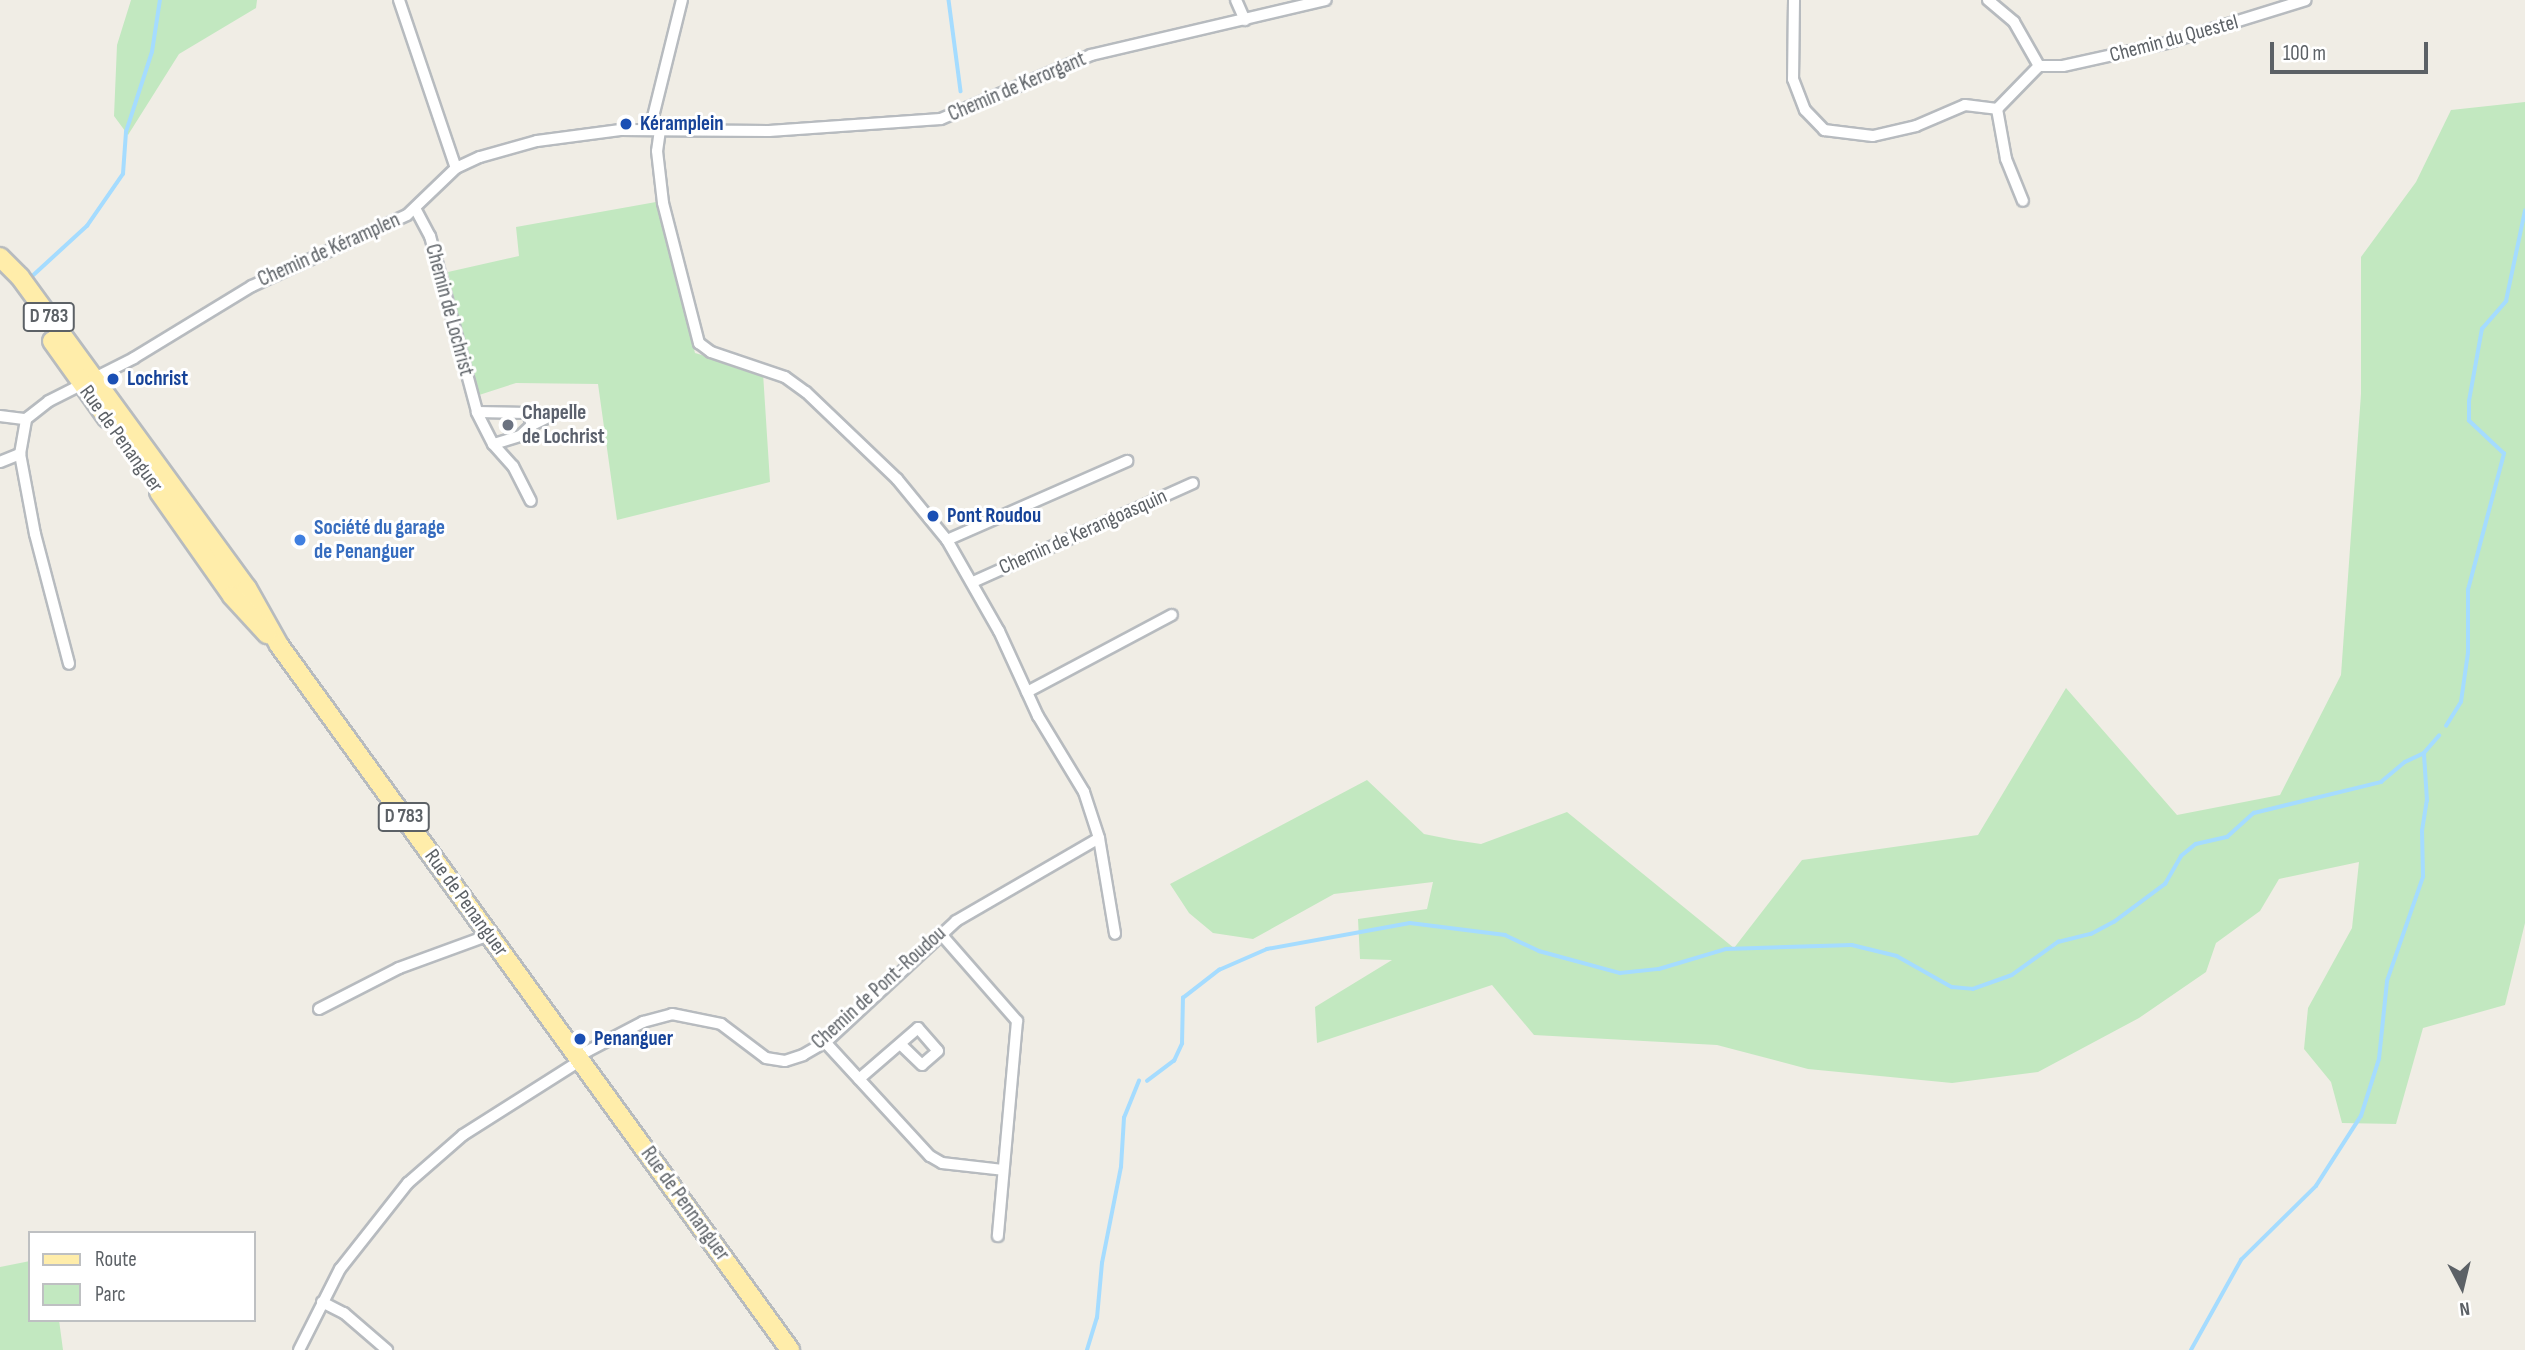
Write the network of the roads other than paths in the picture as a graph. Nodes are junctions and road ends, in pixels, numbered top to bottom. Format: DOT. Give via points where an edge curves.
graph roads {
  1 [pos="399,0"];
  2 [pos="682,0"];
  3 [pos="1236,0"];
  4 [pos="1326,0"];
  5 [pos="1794,0"];
  6 [pos="1988,0"];
  7 [pos="2306,0"];
  8 [pos="1244,20"];
  9 [pos="2039,66"];
  10 [pos="1997,109"];
  11 [pos="655,129"];
  12 [pos="456,168"];
  13 [pos="2023,201"];
  14 [pos="416,210"];
  15 [pos="0,258"];
  16 [pos="88,382"];
  17 [pos="477,412"];
  18 [pos="555,414"];
  19 [pos="0,416"];
  20 [pos="26,419"];
  21 [pos="532,425"];
  22 [pos="493,444"];
  23 [pos="20,454"];
  24 [pos="1127,461"];
  25 [pos="0,462"];
  26 [pos="1193,483"];
  27 [pos="531,500"];
  28 [pos="947,540"];
  29 [pos="973,582"];
  30 [pos="1172,615"];
  31 [pos="69,664"];
  32 [pos="1027,692"];
  33 [pos="1099,838"];
  34 [pos="940,933"];
  35 [pos="1115,933"];
  36 [pos="489,935"];
  37 [pos="319,1009"];
  38 [pos="825,1042"];
  39 [pos="900,1044"];
  40 [pos="579,1059"];
  41 [pos="859,1079"];
  42 [pos="1003,1170"];
  43 [pos="998,1236"];
  44 [pos="322,1302"];
  45 [pos="299,1350"];
  46 [pos="387,1350"];
  47 [pos="790,1350"];
  1 -- 12 [label="street"];
  2 -- 11 [label="street"];
  3 -- 8 [label="street"];
  4 -- 8 [label="street, Chemin de Kerorgant"];
  5 -- 10 [label="street" via="1793,79 1805,110 1824,130 1873,136 1902,131 1965,105"];
  6 -- 9 [label="street" via="2014,22"];
  7 -- 9 [label="street, Chemin du Questel" via="2166,43 2063,66"];
  8 -- 11 [label="street, Chemin de Kerorgant" via="1091,55 941,119 755,132"];
  9 -- 10 [label="street"];
  10 -- 13 [label="street" via="2006,159"];
  11 -- 12 [label="street, Chemin de Kéramplen" via="537,141"];
  11 -- 28 [label="street, Chemin de Kerangoasquin" via="663,203 699,343 711,352 785,377 806,391 897,479"];
  12 -- 14 [label="street, Chemin de Kéramplen"];
  14 -- 16 [label="street, Chemin de Kéramplen" via="252,286"];
  14 -- 17 [label="street, Chemin de Lochrist" via="429,236"];
  15 -- 16 [label="main road, Rue de Penanguer / D 783" via="10,282"];
  16 -- 20 [label="street, Chemin de Kéramplen"];
  16 -- 36 [label="main road, Rue de Penanguer / D 783" via="232,596 279,645"];
  17 -- 21 [label="street" via="528,413"];
  17 -- 22 [label="street, Chemin de Lochrist"];
  18 -- 21 [label="street"];
  19 -- 20 [label="street"];
  20 -- 23 [label="street"];
  21 -- 22 [label="street" via="520,436"];
  22 -- 27 [label="street, Chemin de Lochrist" via="513,466"];
  23 -- 25 [label="street"];
  23 -- 31 [label="street" via="35,534"];
  24 -- 28 [label="street"];
  26 -- 29 [label="street, Chemin de Kerangoasquin"];
  28 -- 29 [label="street, Chemin de Kerangoasquin"];
  29 -- 32 [label="street, Chemin de Kerangoasquin"];
  30 -- 32 [label="street"];
  32 -- 33 [label="street, Chemin de Kerangoasquin" via="1084,792"];
  33 -- 34 [label="street, Chemin de Pont-Roudou" via="988,899"];
  33 -- 35 [label="street, Chemin de Kerangoasquin"];
  34 -- 38 [label="street, Chemin de Pont-Roudou"];
  34 -- 42 [label="street" via="1017,1021"];
  36 -- 37 [label="street" via="399,968"];
  36 -- 40 [label="main road, Rue de Penanguer / D 783"];
  38 -- 40 [label="street, Chemin de Pont-Roudou" via="785,1061 766,1058 721,1024 672,1014 643,1022"];
  38 -- 41 [label="street"];
  39 -- 41 [label="street"];
  40 -- 44 [label="street, Chemin de Pont-Roudou" via="435,1156 340,1269"];
  40 -- 47 [label="main road, Rue de Pennanguer / D 783"];
  41 -- 42 [label="street" via="930,1156 942,1163"];
  42 -- 43 [label="street"];
  44 -- 45 [label="street, Chemin de Pont-Roudou"];
  44 -- 46 [label="street" via="344,1313"];
}
